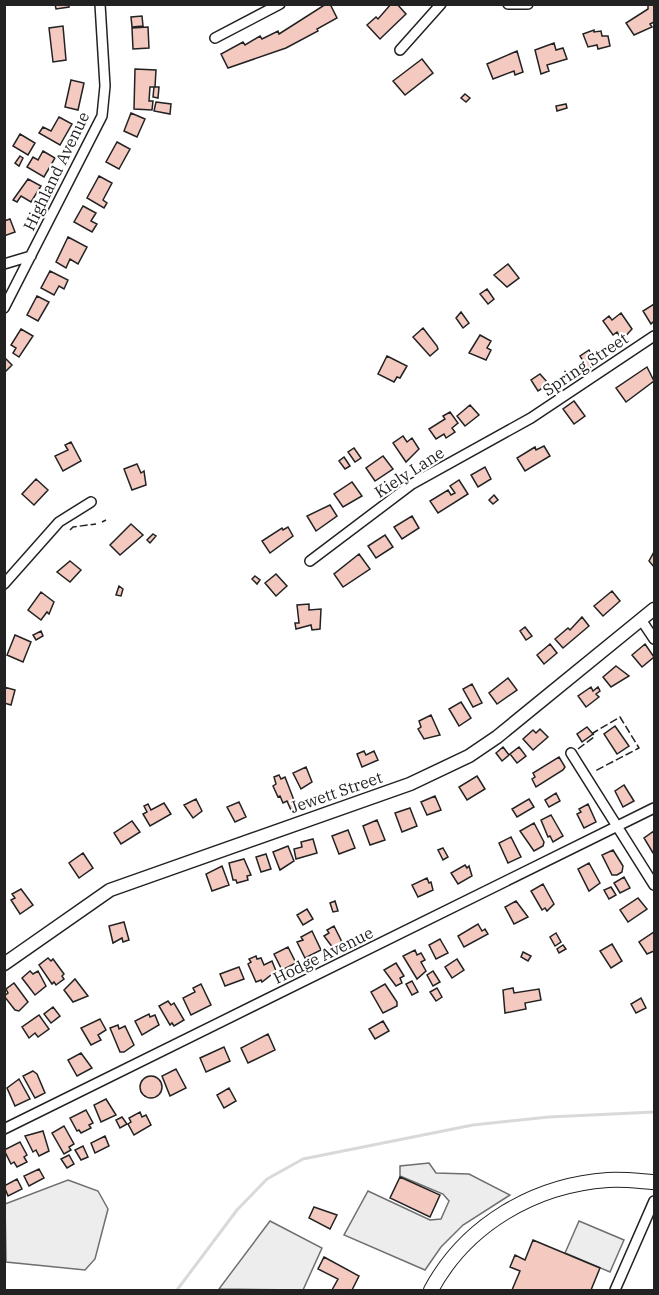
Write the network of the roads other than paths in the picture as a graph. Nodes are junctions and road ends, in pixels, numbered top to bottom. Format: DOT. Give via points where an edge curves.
graph roads {
  1 [pos="100,4"];
  2 [pos="280,4"];
  3 [pos="441,4"];
  4 [pos="508,4"];
  5 [pos="528,4"];
  6 [pos="215,38"];
  7 [pos="400,50"];
  8 [pos="30,256"];
  9 [pos="4,264"];
  10 [pos="6,301"];
  11 [pos="654,336"];
  12 [pos="531,418"];
  13 [pos="91,502"];
  14 [pos="309,561"];
  15 [pos="4,584"];
  16 [pos="654,609"];
  17 [pos="642,621"];
  18 [pos="654,639"];
  19 [pos="571,753"];
  20 [pos="654,808"];
  21 [pos="618,826"];
  22 [pos="654,885"];
  23 [pos="4,964"];
  24 [pos="4,1129"];
  25 [pos="654,1182"];
  26 [pos="654,1201"];
  27 [pos="431,1290"];
  28 [pos="615,1290"];
  1 -- 8 [label="street, Highland Avenue" via="105,86 102,116"];
  2 -- 6 [label="street"];
  3 -- 7 [label="street"];
  4 -- 5 [label="street"];
  8 -- 9 [label="street"];
  8 -- 10 [label="street, Highland Avenue"];
  11 -- 12 [label="street, Spring Street"];
  12 -- 14 [label="street, Kiely Lane" via="412,484"];
  13 -- 15 [label="street" via="59,522"];
  16 -- 17 [label="street, Jewett Street"];
  17 -- 18 [label="street"];
  17 -- 23 [label="street, Jewett Street" via="497,737 450,766 410,784 110,890"];
  19 -- 21 [label="street"];
  20 -- 21 [label="street, Hodge Avenue"];
  21 -- 22 [label="street"];
  21 -- 24 [label="street, Hodge Avenue"];
  25 -- 27 [label="main road" via="608,1180 556,1189 510,1207 473,1236 442,1269"];
  26 -- 28 [label="street"];
}
